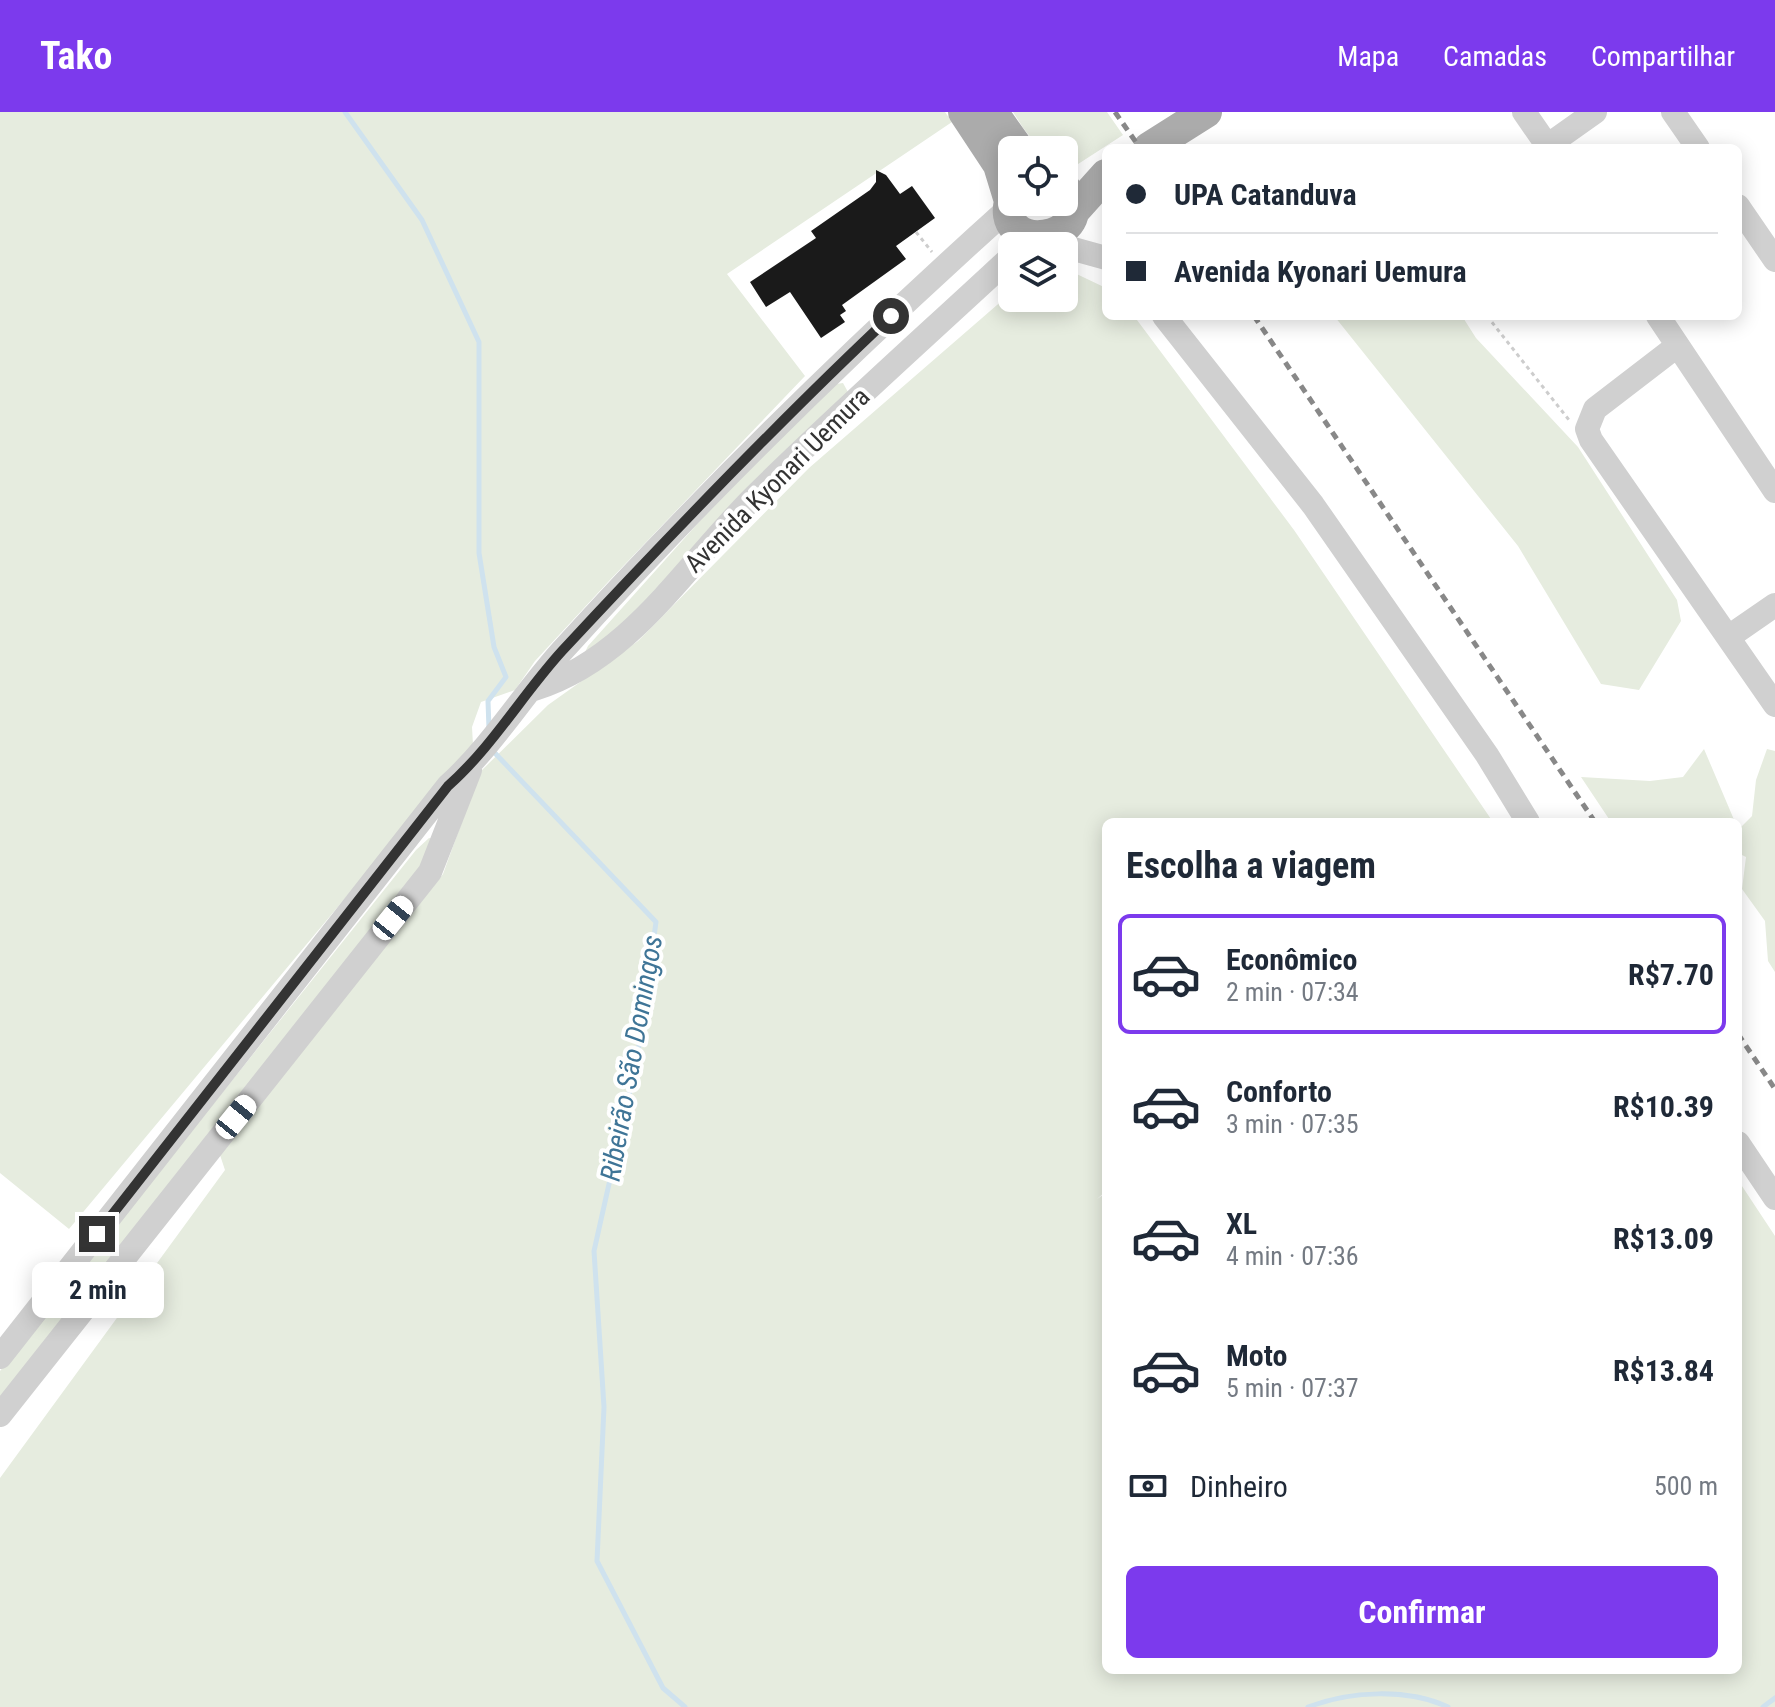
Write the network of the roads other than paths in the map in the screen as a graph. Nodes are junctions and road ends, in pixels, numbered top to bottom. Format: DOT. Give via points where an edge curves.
graph roads {
  1 [pos="964,112"];
  2 [pos="992,112"];
  3 [pos="1524,112"];
  4 [pos="1595,112"];
  5 [pos="1673,112"];
  6 [pos="1186,117"];
  7 [pos="1009,136"];
  8 [pos="1134,144"];
  9 [pos="1154,144"];
  10 [pos="1546,144"];
  11 [pos="1552,144"];
  12 [pos="1695,144"];
  13 [pos="998,163"];
  14 [pos="1102,163"];
  15 [pos="1102,177"];
  16 [pos="1078,185"];
  17 [pos="1078,192"];
  18 [pos="998,212"];
  19 [pos="1742,212"];
  20 [pos="1074,216"];
  21 [pos="1102,253"];
  22 [pos="1078,254"];
  23 [pos="1102,257"];
  24 [pos="1775,260"];
  25 [pos="998,270"];
  26 [pos="1167,320"];
  27 [pos="1661,320"];
  28 [pos="1677,346"];
  29 [pos="854,350"];
  30 [pos="877,380"];
  31 [pos="1775,491"];
  32 [pos="1775,605"];
  33 [pos="1730,636"];
  34 [pos="534,689"];
  35 [pos="1775,705"];
  36 [pos="472,764"];
  37 [pos="1526,818"];
  38 [pos="1742,1149"];
  39 [pos="1775,1198"];
  40 [pos="0,1357"];
  41 [pos="0,1415"];
  1 -- 13 [label="main road"];
  2 -- 7 [label="main road"];
  3 -- 10 [label="street"];
  4 -- 11 [label="street"];
  5 -- 12 [label="street"];
  6 -- 8 [label="main road"];
  6 -- 9 [label="main road"];
  14 -- 16 [label="main road"];
  15 -- 17 [label="main road"];
  18 -- 29 [label="street, Avenida Kyonari Uemura"];
  19 -- 24 [label="street"];
  20 -- 21 [label="street" via="1081,232"];
  22 -- 23 [label="street"];
  25 -- 30 [label="street, Avenida Kyonari Uemura"];
  26 -- 37 [label="street" via="1313,505"];
  27 -- 28 [label="street"];
  28 -- 31 [label="street"];
  28 -- 33 [label="street" via="1595,409 1588,419 1591,440"];
  29 -- 30 [label="street"];
  29 -- 34 [label="street, Avenida Kyonari Uemura" via="559,654"];
  30 -- 34 [label="street, Avenida Kyonari Uemura" via="752,498 614,645 582,668"];
  32 -- 33 [label="street"];
  33 -- 35 [label="street"];
  34 -- 36 [label="street, Avenida Kyonari Uemura"];
  36 -- 40 [label="street, Avenida Kyonari Uemura" via="448,786"];
  36 -- 41 [label="street, Avenida Kyonari Uemura" via="430,872"];
  38 -- 39 [label="street"];
}
